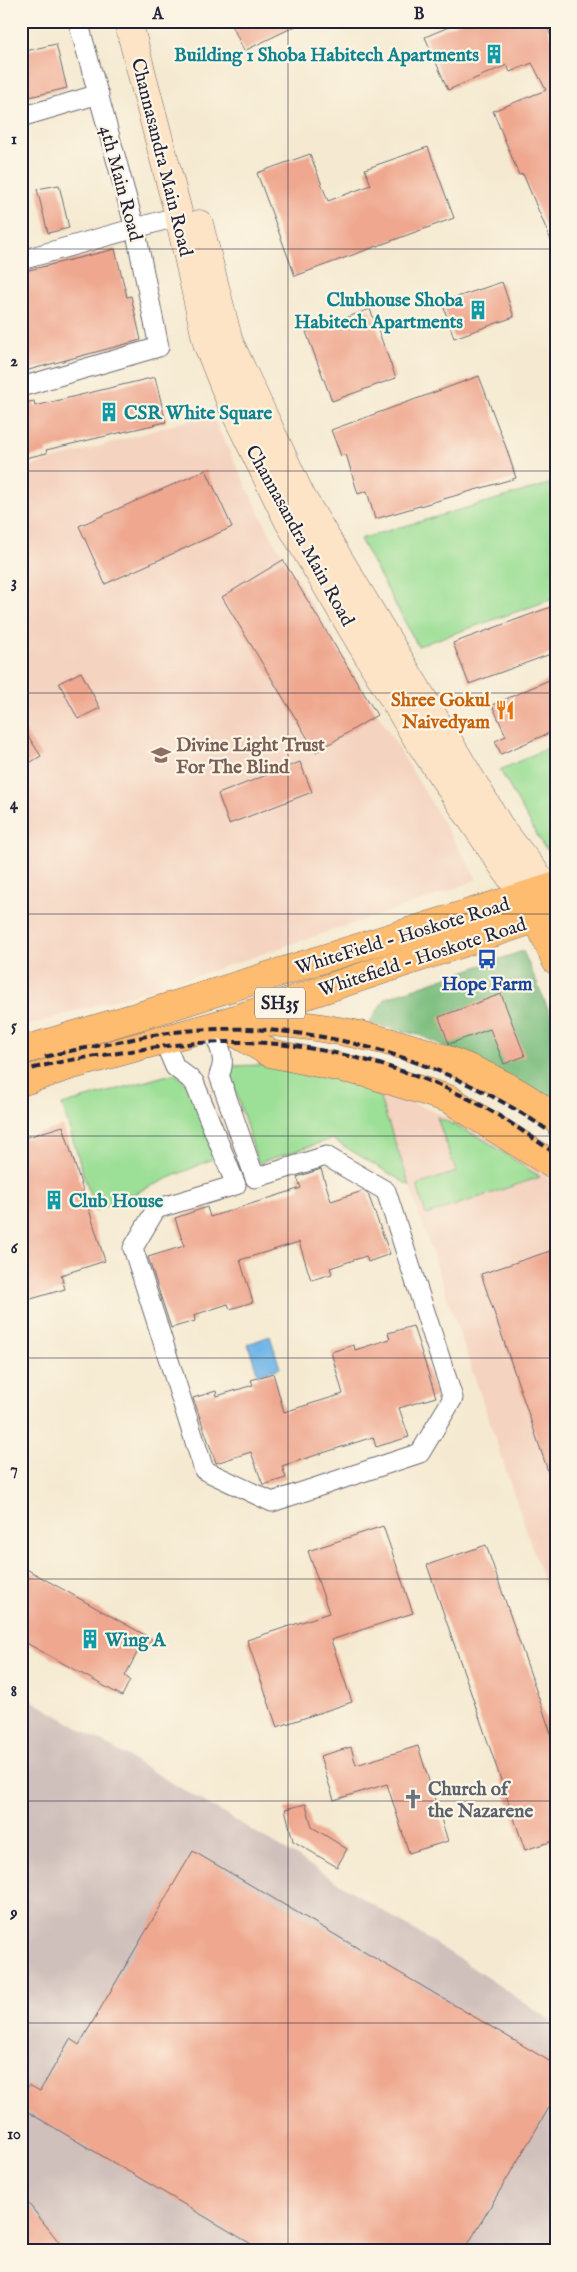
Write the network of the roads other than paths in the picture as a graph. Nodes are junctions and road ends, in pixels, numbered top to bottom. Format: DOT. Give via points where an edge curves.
graph roads {
  1 [pos="78,21"];
  2 [pos="128,21"];
  3 [pos="147,21"];
  4 [pos="99,94"];
  5 [pos="21,117"];
  6 [pos="179,216"];
  7 [pos="140,226"];
  8 [pos="21,260"];
  9 [pos="218,342"];
  10 [pos="21,387"];
  11 [pos="546,901"];
  12 [pos="556,961"];
  13 [pos="221,1023"];
  14 [pos="163,1039"];
  15 [pos="21,1051"];
  16 [pos="219,1075"];
  17 [pos="21,1082"];
  18 [pos="194,1082"];
  19 [pos="556,1119"];
  20 [pos="556,1167"];
  21 [pos="255,1178"];
  22 [pos="236,1184"];
  1 -- 4 [label="street, 4th Main Road"];
  2 -- 6 [label="main road, Channasandra Main Road"];
  3 -- 9 [label="main road, Channasandra Main Road" via="171,108"];
  4 -- 5 [label="street"];
  4 -- 7 [label="street, 4th Main Road"];
  6 -- 7 [label="street"];
  6 -- 9 [label="main road, Channasandra Main Road"];
  7 -- 8 [label="street"];
  7 -- 10 [label="street, 4th Main Road" via="159,347"];
  9 -- 11 [label="main road, Channasandra Main Road" via="301,496"];
  11 -- 12 [label="main road"];
  11 -- 13 [label="main road, Whitefield - Hoskote Road / SH35"];
  11 -- 15 [label="main road, WhiteField - Hoskote Road / SH35"];
  13 -- 14 [label="main road, Whitefield - Hoskote Road / SH35"];
  13 -- 16 [label="street" via="223,1057"];
  13 -- 19 [label="main road" via="321,1028 418,1051 479,1072 515,1091"];
  13 -- 20 [label="main road" via="270,1053 366,1073 449,1099"];
  14 -- 17 [label="main road, Whitefield - Hoskote Road / SH35"];
  14 -- 18 [label="street" via="176,1067"];
  16 -- 18 [label="street"];
  16 -- 21 [label="street"];
  18 -- 22 [label="street"];
  21 -- 22 [label="street"];
  21 -- 22 [label="street" via="326,1156 386,1191 453,1398 420,1453 272,1502 204,1470 133,1248 156,1209"];
}
